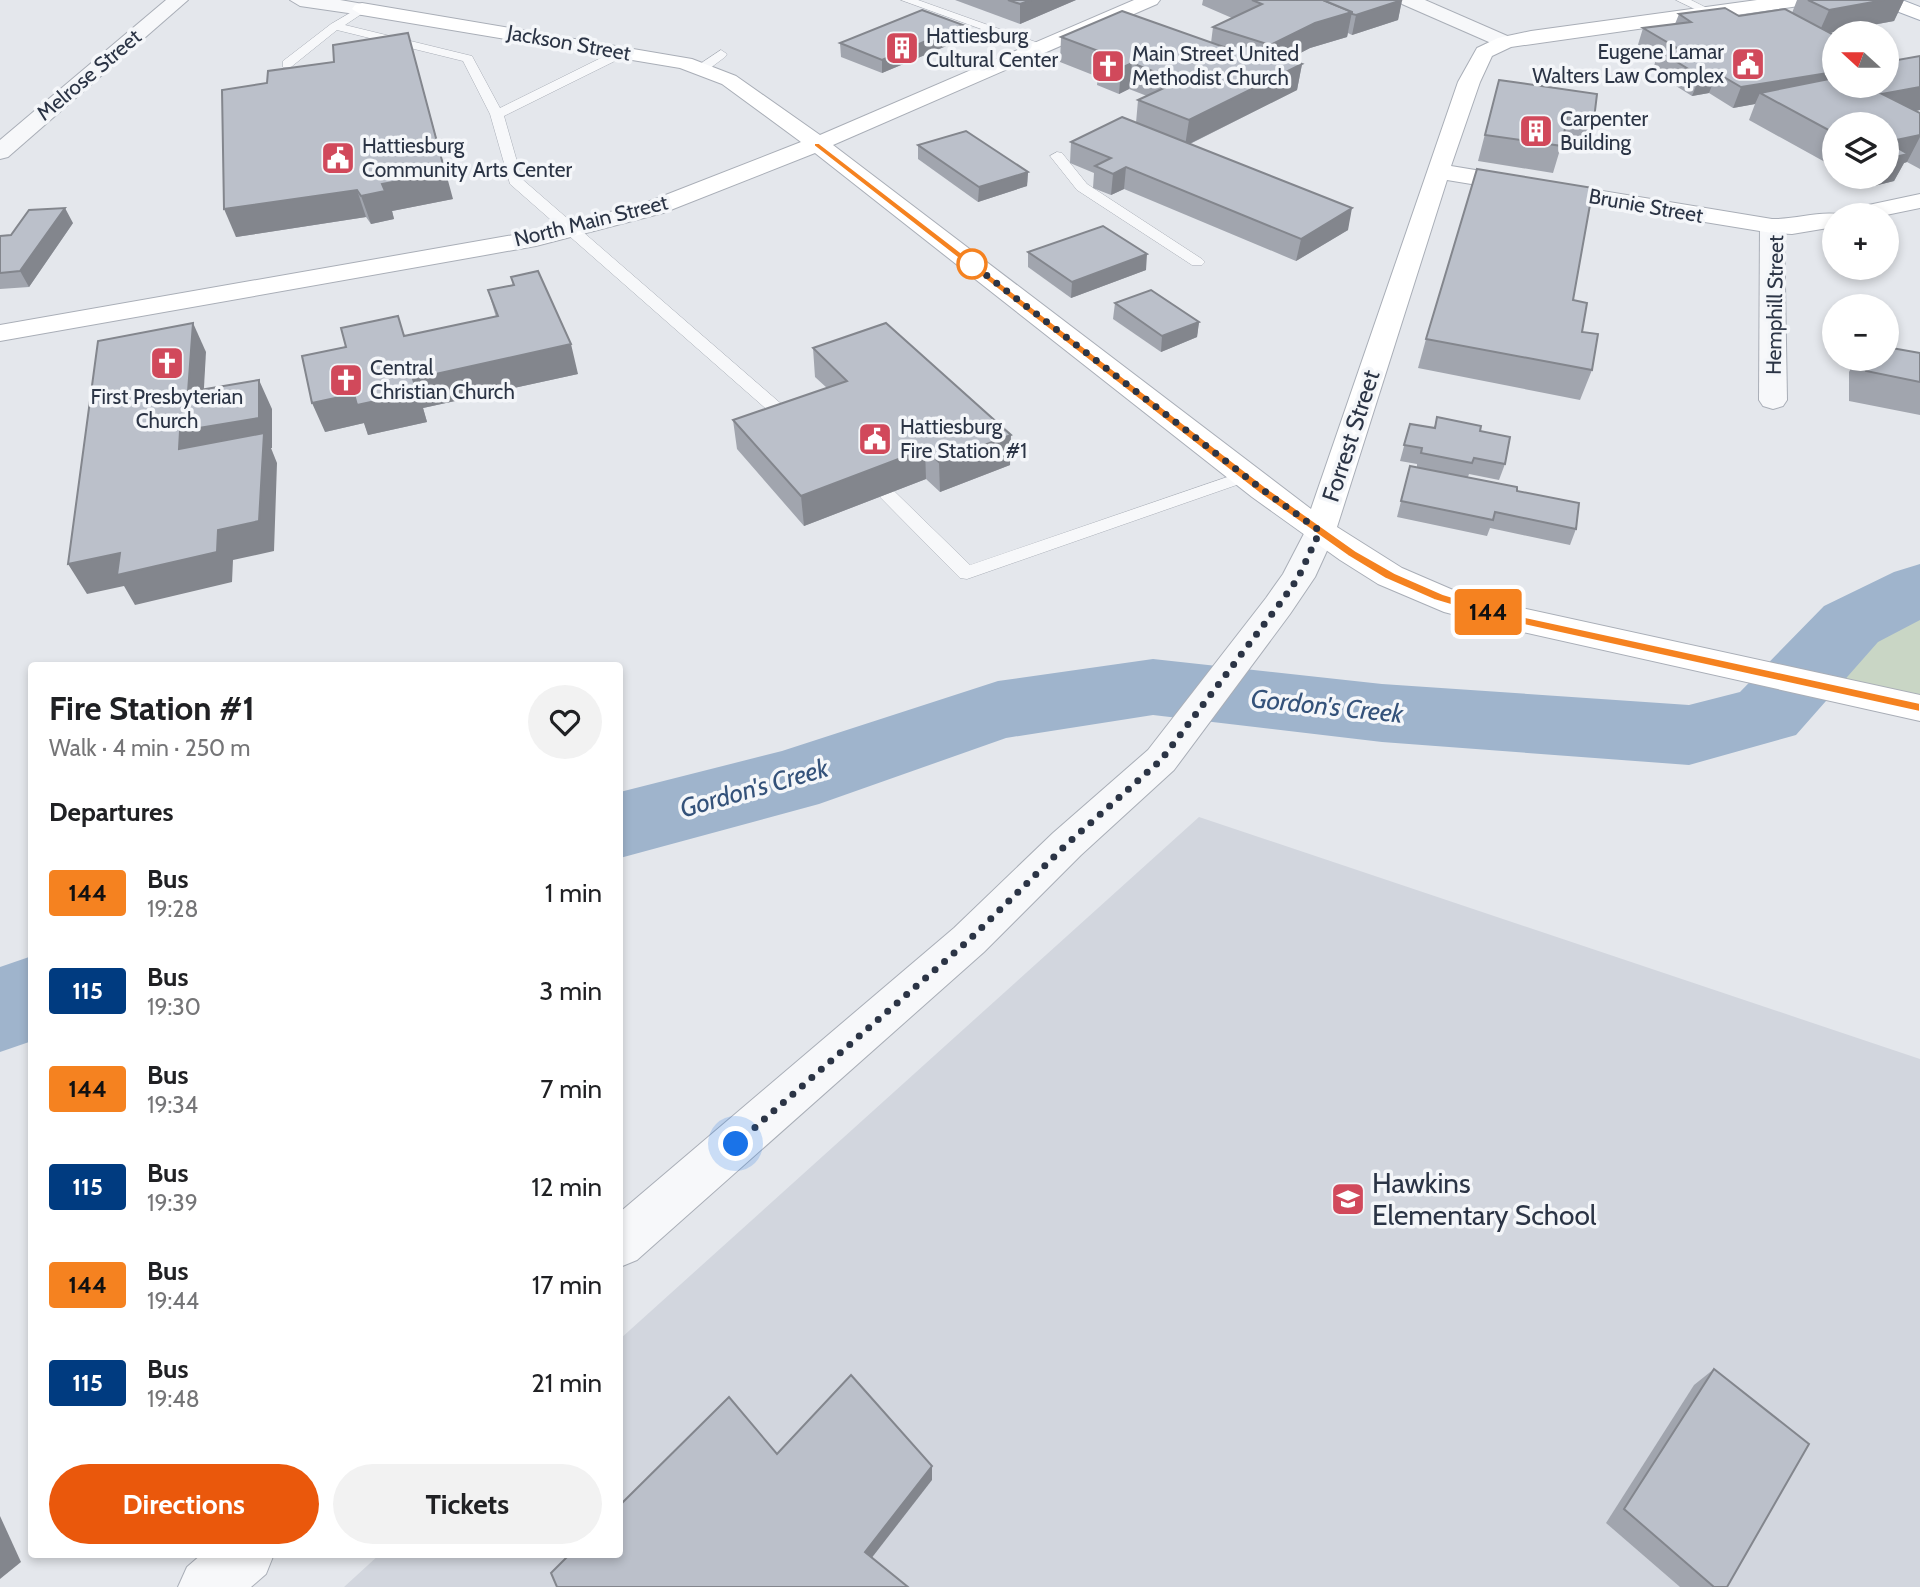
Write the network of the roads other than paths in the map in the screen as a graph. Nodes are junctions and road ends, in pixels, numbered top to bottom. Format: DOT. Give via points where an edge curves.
graph roads {
  1 [pos="178,0"];
  2 [pos="300,0"];
  3 [pos="907,0"];
  4 [pos="1150,0"];
  5 [pos="1409,0"];
  6 [pos="1682,0"];
  7 [pos="1799,0"];
  8 [pos="1885,0"];
  9 [pos="370,4"];
  10 [pos="1709,12"];
  11 [pos="1920,14"];
  12 [pos="335,26"];
  13 [pos="1505,42"];
  14 [pos="1041,46"];
  15 [pos="622,52"];
  16 [pos="720,54"];
  17 [pos="287,64"];
  18 [pos="701,69"];
  19 [pos="497,114"];
  20 [pos="817,145"];
  21 [pos="0,152"];
  22 [pos="1057,156"];
  23 [pos="1437,171"];
  24 [pos="1918,203"];
  25 [pos="1899,207"];
  26 [pos="1822,222"];
  27 [pos="1773,226"];
  28 [pos="574,230"];
  29 [pos="1196,262"];
  30 [pos="0,333"];
  31 [pos="1773,400"];
  32 [pos="798,428"];
  33 [pos="1245,476"];
  34 [pos="886,493"];
  35 [pos="1320,531"];
  36 [pos="1920,708"];
  37 [pos="623,1239"];
  38 [pos="241,1558"];
  39 [pos="207,1587"];
  1 -- 21 [label="street, Melrose Street"];
  2 -- 9 [label="street, Jackson Street"];
  3 -- 14 [label="lane"];
  4 -- 14 [label="street, North Main Street"];
  5 -- 13 [label="street"];
  6 -- 10 [label="lane"];
  7 -- 10 [label="street, Forrest Street"];
  8 -- 11 [label="street"];
  9 -- 12 [label="lane"];
  9 -- 15 [label="street, Jackson Street"];
  10 -- 13 [label="street, Forrest Street"];
  12 -- 17 [label="lane"];
  12 -- 19 [label="lane" via="468,59"];
  13 -- 23 [label="street, Forrest Street" via="1487,49 1480,59"];
  14 -- 20 [label="street, North Main Street"];
  15 -- 18 [label="street, Jackson Street"];
  15 -- 19 [label="lane"];
  16 -- 18 [label="lane"];
  18 -- 20 [label="street, Jackson Street" via="744,90"];
  19 -- 28 [label="lane" via="515,181"];
  20 -- 28 [label="street, North Main Street" via="685,197"];
  20 -- 33 [label="street, Jackson Street"];
  22 -- 29 [label="lane" via="1082,187"];
  23 -- 27 [label="street, Brunie Street"];
  23 -- 35 [label="street, Forrest Street"];
  24 -- 25 [label="street"];
  26 -- 27 [label="street, Hemphill Street"];
  27 -- 31 [label="street, Hemphill Street"];
  28 -- 30 [label="street, North Main Street"];
  28 -- 32 [label="lane"];
  33 -- 34 [label="lane" via="967,573"];
  33 -- 35 [label="street, Jackson Street"];
  35 -- 36 [label="street, Jackson Street" via="1390,576 1456,604"];
  35 -- 37 [label="street, Forrest Street" via="1298,578 1161,760 969,940"];
  38 -- 39 [label="street"];
}
